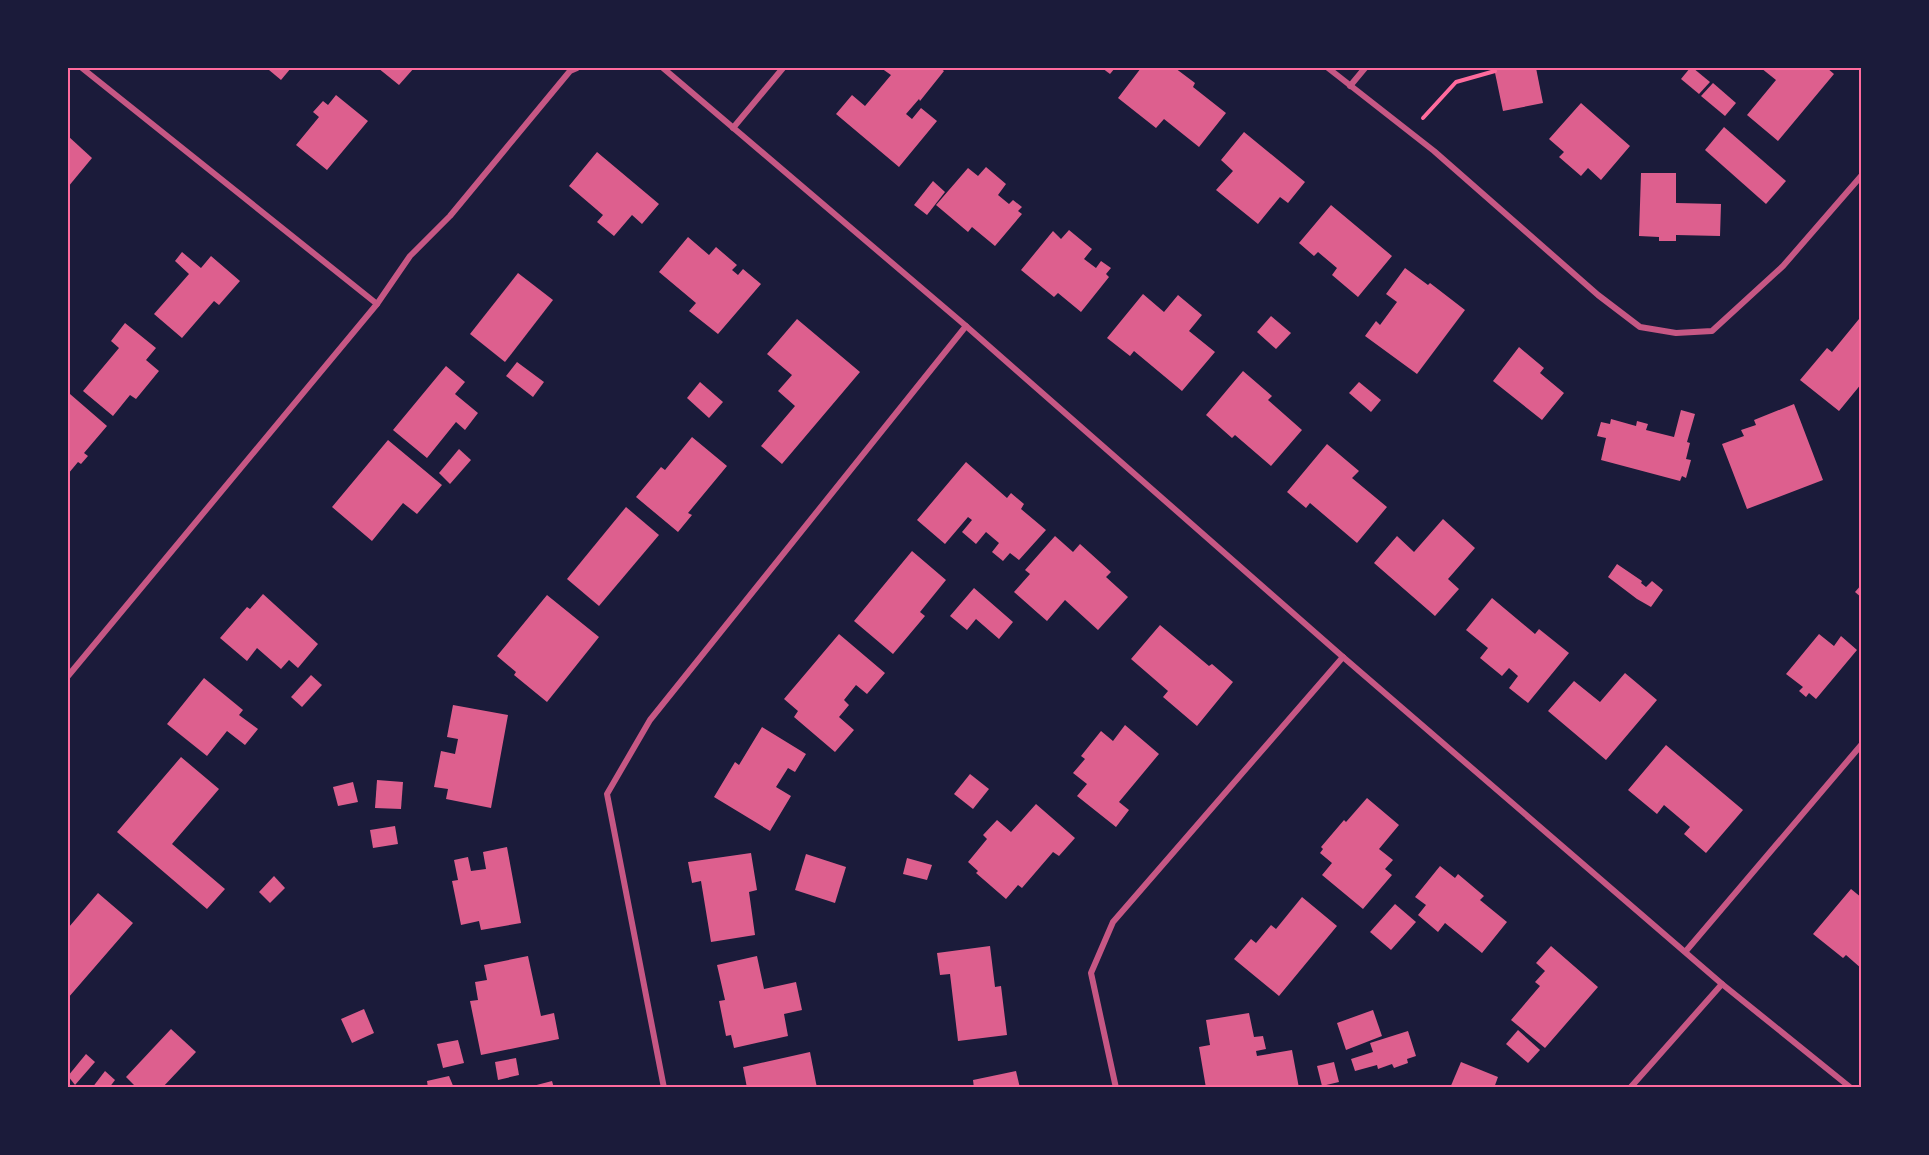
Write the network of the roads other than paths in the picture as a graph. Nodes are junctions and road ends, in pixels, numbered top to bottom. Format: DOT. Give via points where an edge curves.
graph roads {
  1 [pos="82,68"];
  2 [pos="577,68"];
  3 [pos="663,68"];
  4 [pos="783,68"];
  5 [pos="1328,68"];
  6 [pos="1365,68"];
  7 [pos="1350,86"];
  8 [pos="733,128"];
  9 [pos="1862,176"];
  10 [pos="377,304"];
  11 [pos="966,326"];
  12 [pos="1343,657"];
  13 [pos="68,675"];
  14 [pos="1862,744"];
  15 [pos="1686,951"];
  16 [pos="1722,984"];
  17 [pos="664,1088"];
  18 [pos="1116,1088"];
  19 [pos="1630,1088"];
  20 [pos="1851,1088"];
  1 -- 10 [label="street"];
  2 -- 10 [label="street" via="570,71 450,216 410,256"];
  3 -- 8 [label="street"];
  4 -- 8 [label="street"];
  5 -- 7 [label="street"];
  6 -- 7 [label="street"];
  7 -- 9 [label="street" via="1434,151 1640,327 1676,333 1712,331 1784,266"];
  8 -- 11 [label="street"];
  10 -- 13 [label="street"];
  11 -- 12 [label="street"];
  11 -- 17 [label="street" via="650,720 607,794"];
  12 -- 15 [label="street"];
  12 -- 18 [label="street" via="1113,922 1091,973"];
  14 -- 15 [label="street"];
  15 -- 16 [label="street"];
  16 -- 19 [label="street"];
  16 -- 20 [label="street"];
}
